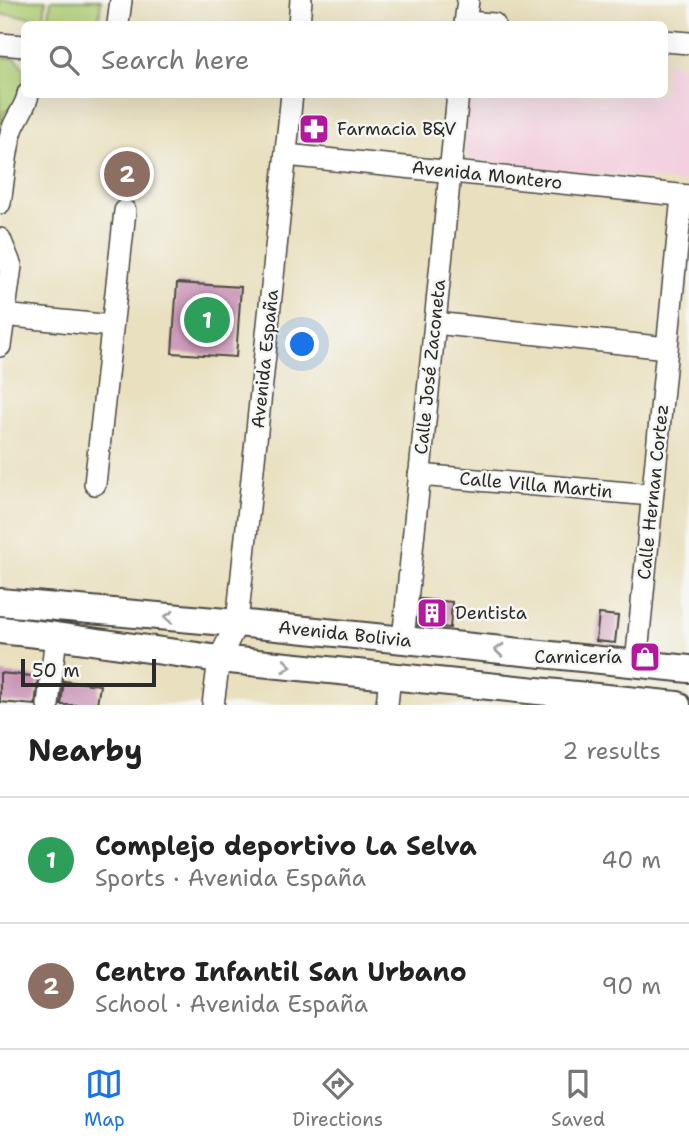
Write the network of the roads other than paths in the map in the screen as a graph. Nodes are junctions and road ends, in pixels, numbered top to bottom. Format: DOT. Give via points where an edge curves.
graph roads {
  1 [pos="121,0"];
  2 [pos="301,0"];
  3 [pos="468,0"];
  4 [pos="118,21"];
  5 [pos="299,21"];
  6 [pos="466,21"];
  7 [pos="668,41"];
  8 [pos="689,43"];
  9 [pos="0,44"];
  10 [pos="21,46"];
  11 [pos="27,98"];
  12 [pos="292,98"];
  13 [pos="458,98"];
  14 [pos="286,155"];
  15 [pos="450,171"];
  16 [pos="685,196"];
  17 [pos="0,203"];
  18 [pos="125,211"];
  19 [pos="0,239"];
  20 [pos="3,315"];
  21 [pos="435,323"];
  22 [pos="112,326"];
  23 [pos="0,346"];
  24 [pos="667,348"];
  25 [pos="419,475"];
  26 [pos="96,484"];
  27 [pos="653,495"];
  28 [pos="0,602"];
  29 [pos="237,623"];
  30 [pos="0,630"];
  31 [pos="56,636"];
  32 [pos="403,640"];
  33 [pos="219,659"];
  34 [pos="636,664"];
  35 [pos="689,669"];
  36 [pos="390,676"];
  37 [pos="546,698"];
  38 [pos="48,705"];
  39 [pos="214,705"];
  40 [pos="387,705"];
  41 [pos="677,705"];
  1 -- 4 [label="street"];
  2 -- 5 [label="street"];
  3 -- 6 [label="street"];
  7 -- 8 [label="street"];
  9 -- 10 [label="street"];
  11 -- 17 [label="street" via="11,132"];
  12 -- 14 [label="street, Avenida España"];
  13 -- 15 [label="street, Calle José Zaconeta"];
  14 -- 15 [label="street, Avenida Montero"];
  14 -- 29 [label="street, Avenida España"];
  15 -- 16 [label="street, Avenida Montero"];
  15 -- 21 [label="street, Calle José Zaconeta"];
  16 -- 24 [label="street, Calle Hernan Cortez"];
  18 -- 22 [label="street"];
  19 -- 20 [label="street" via="11,266"];
  20 -- 22 [label="street"];
  20 -- 23 [label="street"];
  21 -- 24 [label="street"];
  21 -- 25 [label="street, Calle José Zaconeta"];
  22 -- 26 [label="street"];
  24 -- 27 [label="street, Calle Hernan Cortez"];
  25 -- 27 [label="street, Calle Villa Martin"];
  25 -- 32 [label="street, Calle José Zaconeta"];
  27 -- 34 [label="street, Calle Hernan Cortez"];
  29 -- 28 [label="main road, Avenida Bolivia, one-way"];
  29 -- 32 [label="main road, Avenida Bolivia"];
  29 -- 33 [label="street"];
  30 -- 31 [label="main road"];
  31 -- 33 [label="main road"];
  31 -- 38 [label="street"];
  34 -- 32 [label="main road, Avenida Bolivia, one-way"];
  33 -- 36 [label="main road, one-way"];
  33 -- 39 [label="street"];
  34 -- 35 [label="main road, Avenida Bolivia"];
  36 -- 37 [label="main road"];
  36 -- 40 [label="street"];
  37 -- 41 [label="main road"];
}
